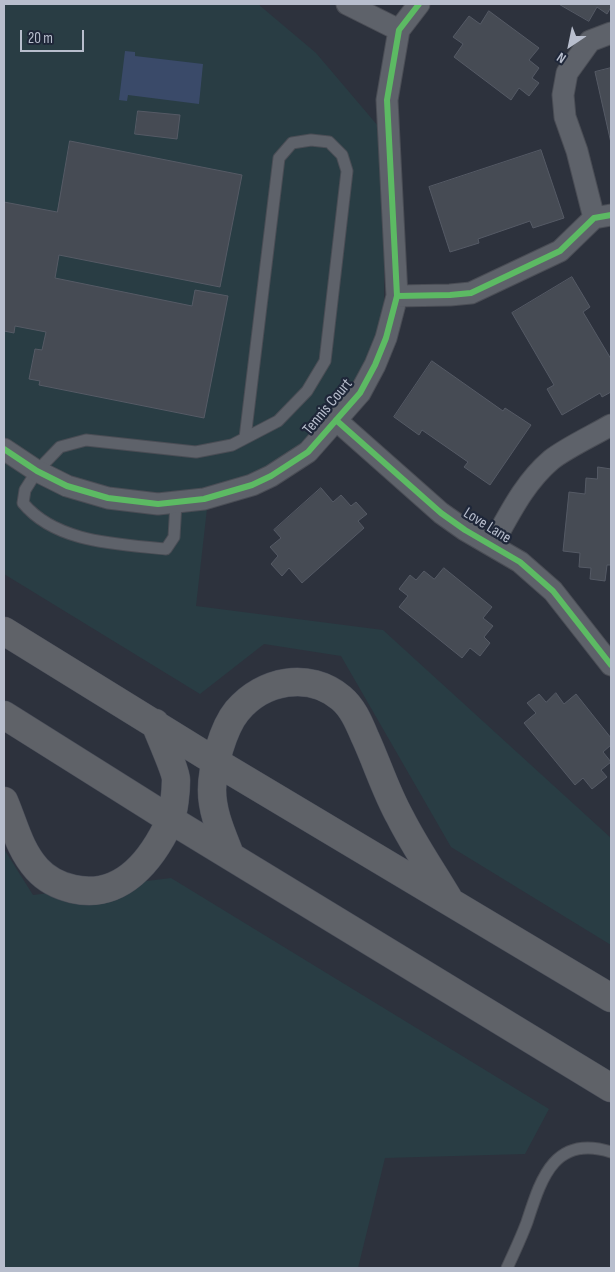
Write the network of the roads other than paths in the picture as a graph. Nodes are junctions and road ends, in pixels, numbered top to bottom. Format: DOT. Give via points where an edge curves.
graph roads {
  1 [pos="347,4"];
  2 [pos="419,4"];
  3 [pos="398,30"];
  4 [pos="611,33"];
  5 [pos="602,216"];
  6 [pos="397,296"];
  7 [pos="336,420"];
  8 [pos="611,424"];
  9 [pos="244,438"];
  10 [pos="4,449"];
  11 [pos="37,471"];
  12 [pos="176,503"];
  13 [pos="492,545"];
  14 [pos="4,631"];
  15 [pos="611,665"];
  16 [pos="4,715"];
  17 [pos="155,723"];
  18 [pos="216,762"];
  19 [pos="4,801"];
  20 [pos="171,820"];
  21 [pos="230,855"];
  22 [pos="449,900"];
  23 [pos="611,998"];
  24 [pos="611,1088"];
  25 [pos="611,1152"];
  26 [pos="507,1268"];
  1 -- 3 [label="street"];
  2 -- 3 [label="street, Tennis Court"];
  3 -- 6 [label="street, Tennis Court" via="387,100"];
  4 -- 5 [label="street" via="590,41 567,73 563,95 565,117"];
  5 -- 6 [label="street" via="560,251 472,292 450,296"];
  6 -- 7 [label="street, Tennis Court" via="375,365 360,393"];
  7 -- 12 [label="street, Tennis Court" via="308,452 271,476 227,494"];
  7 -- 13 [label="street, Love Lane" via="441,512"];
  8 -- 13 [label="street" via="553,459 534,476"];
  9 -- 9 [label="lane" via="278,421 307,391 325,361 347,171 342,155 329,142 311,140 292,144 279,158"];
  9 -- 11 [label="lane" via="232,445 196,452 86,440 60,447"];
  10 -- 11 [label="street, Tennis Court"];
  11 -- 12 [label="street, Tennis Court" via="67,486 108,498"];
  11 -- 12 [label="lane" via="25,490 24,503 32,513 64,532 99,542 166,548 174,538"];
  13 -- 15 [label="street, Love Lane" via="520,562 553,591"];
  14 -- 17 [label="highway"];
  16 -- 20 [label="highway"];
  17 -- 18 [label="highway"];
  17 -- 20 [label="highway" via="176,778"];
  18 -- 21 [label="highway" via="212,789 214,811"];
  18 -- 22 [label="highway"];
  18 -- 22 [label="highway" via="236,712 258,693 277,684 295,681 314,683 331,691 354,714 399,816"];
  19 -- 20 [label="highway" via="24,852 38,870 67,888 82,891 100,890 134,874 147,860"];
  20 -- 21 [label="highway"];
  21 -- 24 [label="highway"];
  22 -- 23 [label="highway"];
  25 -- 26 [label="lane" via="584,1147 555,1162 537,1189"];
}
